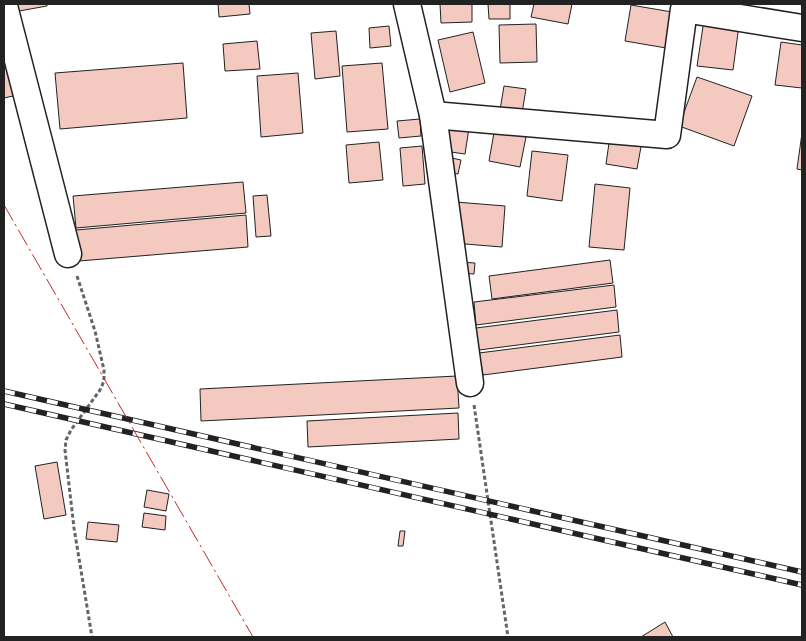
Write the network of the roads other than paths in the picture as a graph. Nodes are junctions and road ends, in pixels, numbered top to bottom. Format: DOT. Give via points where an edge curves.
graph roads {
  1 [pos="407,4"];
  2 [pos="4,6"];
  3 [pos="802,28"];
  4 [pos="433,115"];
  5 [pos="68,254"];
  6 [pos="470,382"];
  1 -- 4 [label="street"];
  2 -- 5 [label="street"];
  3 -- 4 [label="street" via="684,9 667,135"];
  4 -- 6 [label="street"];
}
